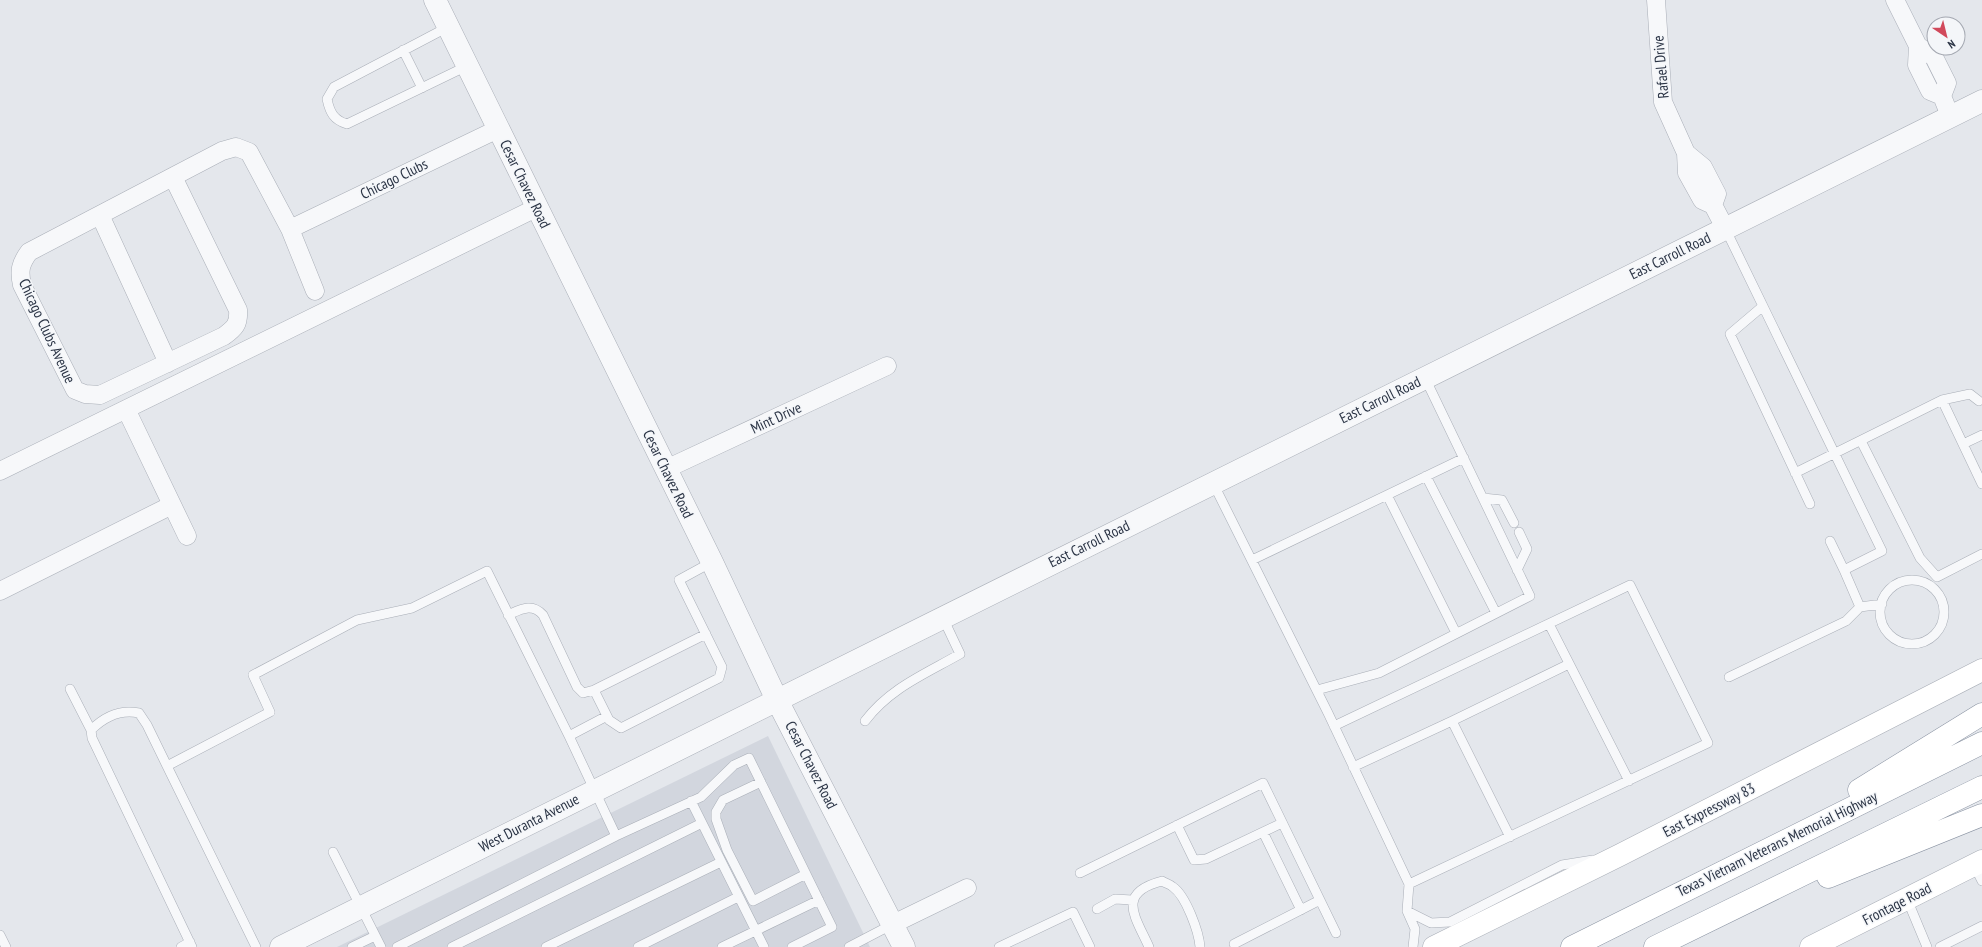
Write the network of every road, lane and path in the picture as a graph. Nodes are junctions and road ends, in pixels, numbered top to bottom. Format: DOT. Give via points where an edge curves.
graph roads {
  1 [pos="435,0"];
  2 [pos="1656,0"];
  3 [pos="1895,0"];
  4 [pos="448,28"];
  5 [pos="1918,46"];
  6 [pos="403,50"];
  7 [pos="467,66"];
  8 [pos="1941,72"];
  9 [pos="1925,80"];
  10 [pos="422,88"];
  11 [pos="1942,96"];
  12 [pos="1982,101"];
  13 [pos="1950,116"];
  14 [pos="498,129"];
  15 [pos="173,177"];
  16 [pos="536,208"];
  17 [pos="100,215"];
  18 [pos="1725,228"];
  19 [pos="290,229"];
  20 [pos="315,291"];
  21 [pos="1763,306"];
  22 [pos="168,363"];
  23 [pos="886,366"];
  24 [pos="1425,378"];
  25 [pos="1942,400"];
  26 [pos="1979,401"];
  27 [pos="126,409"];
  28 [pos="1982,435"];
  29 [pos="1861,441"];
  30 [pos="1963,444"];
  31 [pos="1835,454"];
  32 [pos="1464,458"];
  33 [pos="666,469"];
  34 [pos="0,471"];
  35 [pos="1795,473"];
  36 [pos="1426,476"];
  37 [pos="1213,483"];
  38 [pos="1982,484"];
  39 [pos="1388,495"];
  40 [pos="1483,498"];
  41 [pos="1810,504"];
  42 [pos="172,505"];
  43 [pos="1514,524"];
  44 [pos="1519,532"];
  45 [pos="187,536"];
  46 [pos="1830,541"];
  47 [pos="1982,554"];
  48 [pos="1252,560"];
  49 [pos="712,562"];
  50 [pos="1517,570"];
  51 [pos="1844,570"];
  52 [pos="1937,577"];
  53 [pos="1930,586"];
  54 [pos="0,591"];
  55 [pos="1882,604"];
  56 [pos="1860,607"];
  57 [pos="1496,613"];
  58 [pos="508,614"];
  59 [pos="943,617"];
  60 [pos="1549,624"];
  61 [pos="1456,633"];
  62 [pos="706,634"];
  63 [pos="1569,664"];
  64 [pos="1982,670"];
  65 [pos="1729,677"];
  66 [pos="70,689"];
  67 [pos="594,690"];
  68 [pos="1317,690"];
  69 [pos="777,700"];
  70 [pos="1982,714"];
  71 [pos="607,716"];
  72 [pos="865,721"];
  73 [pos="1452,721"];
  74 [pos="1334,726"];
  75 [pos="91,730"];
  76 [pos="569,736"];
  77 [pos="1982,743"];
  78 [pos="167,766"];
  79 [pos="1353,767"];
  80 [pos="1629,781"];
  81 [pos="761,782"];
  82 [pos="1982,787"];
  83 [pos="595,790"];
  84 [pos="691,802"];
  85 [pos="1982,815"];
  86 [pos="702,823"];
  87 [pos="1282,823"];
  88 [pos="1177,826"];
  89 [pos="1263,832"];
  90 [pos="616,836"];
  91 [pos="1510,837"];
  92 [pos="333,852"];
  93 [pos="1620,855"];
  94 [pos="1743,861"];
  95 [pos="721,862"];
  96 [pos="1979,869"];
  97 [pos="1080,873"];
  98 [pos="806,874"];
  99 [pos="1409,884"];
  100 [pos="967,888"];
  101 [pos="738,897"];
  102 [pos="1907,899"];
  103 [pos="819,900"];
  104 [pos="1132,900"];
  105 [pos="1320,900"];
  106 [pos="753,901"];
  107 [pos="743,906"];
  108 [pos="360,907"];
  109 [pos="1097,909"];
  110 [pos="1301,910"];
  111 [pos="1407,911"];
  112 [pos="893,924"];
  113 [pos="1982,926"];
  114 [pos="755,931"];
  115 [pos="1336,933"];
  116 [pos="0,935"];
  117 [pos="375,936"];
  118 [pos="1234,944"];
  119 [pos="191,945"];
  120 [pos="6,947"];
  121 [pos="181,947"];
  122 [pos="256,947"];
  123 [pos="281,947"];
  124 [pos="352,947"];
  125 [pos="381,947"];
  126 [pos="398,947"];
  127 [pos="452,947"];
  128 [pos="546,947"];
  129 [pos="638,947"];
  130 [pos="722,947"];
  131 [pos="764,947"];
  132 [pos="792,947"];
  133 [pos="849,947"];
  134 [pos="904,947"];
  135 [pos="999,947"];
  136 [pos="1090,947"];
  137 [pos="1149,947"];
  138 [pos="1200,947"];
  139 [pos="1413,947"];
  140 [pos="1434,947"];
  141 [pos="1572,947"];
  142 [pos="1655,947"];
  143 [pos="1811,947"];
  144 [pos="1927,947"];
  145 [pos="1940,947"];
  1 -- 4 [label="street, Cesar Chavez Road"];
  2 -- 18 [label="street, Rafael Drive" via="1663,102 1686,153 1703,167 1704,187 1717,194 1713,205"];
  3 -- 5 [label="street"];
  4 -- 6 [label="lane"];
  4 -- 7 [label="street, Cesar Chavez Road"];
  5 -- 8 [label="street" via="1934,57"];
  5 -- 9 [label="street" via="1917,65"];
  6 -- 10 [label="lane"];
  6 -- 10 [label="lane" via="334,87 327,100 329,109 338,121 347,124"];
  7 -- 10 [label="lane"];
  7 -- 14 [label="street, Cesar Chavez Road"];
  8 -- 9 [label="street"];
  8 -- 11 [label="street" via="1947,84"];
  9 -- 11 [label="street" via="1930,91"];
  11 -- 13 [label="street"];
  12 -- 13 [label="street, East Carroll Road"];
  13 -- 18 [label="street, East Carroll Road"];
  14 -- 16 [label="street, Cesar Chavez Road"];
  14 -- 19 [label="street, Chicago Clubs"];
  15 -- 17 [label="street, Chicago Clubs Avenue"];
  15 -- 19 [label="street, Chicago Clubs Avenue" via="222,151 236,148 249,152"];
  15 -- 22 [label="street, Chicago Clubs Avenue" via="238,310 239,320 236,328 224,336"];
  16 -- 27 [label="street"];
  16 -- 33 [label="street, Cesar Chavez Road"];
  17 -- 22 [label="street"];
  17 -- 22 [label="street, Chicago Clubs Avenue" via="29,252 22,260 19,271 22,285 75,390 100,395"];
  18 -- 21 [label="lane"];
  18 -- 24 [label="street, East Carroll Road"];
  19 -- 20 [label="street, Chicago Clubs Avenue"];
  21 -- 31 [label="lane"];
  21 -- 35 [label="lane" via="1730,334"];
  23 -- 33 [label="street, Mint Drive"];
  24 -- 32 [label="lane"];
  24 -- 37 [label="street, East Carroll Road"];
  25 -- 26 [label="lane" via="1970,394"];
  25 -- 29 [label="lane"];
  25 -- 30 [label="lane"];
  27 -- 34 [label="street"];
  27 -- 42 [label="street"];
  28 -- 30 [label="lane"];
  29 -- 31 [label="lane"];
  29 -- 52 [label="lane" via="1920,558"];
  30 -- 38 [label="lane"];
  31 -- 35 [label="lane"];
  31 -- 51 [label="lane" via="1882,551"];
  32 -- 36 [label="lane"];
  32 -- 40 [label="lane"];
  33 -- 49 [label="street, Cesar Chavez Road"];
  35 -- 41 [label="lane"];
  36 -- 39 [label="lane"];
  36 -- 57 [label="lane"];
  37 -- 48 [label="lane"];
  37 -- 59 [label="street, East Carroll Road"];
  39 -- 48 [label="lane"];
  39 -- 61 [label="lane"];
  40 -- 43 [label="lane" via="1502,500"];
  40 -- 50 [label="lane"];
  42 -- 45 [label="street"];
  42 -- 54 [label="street"];
  44 -- 50 [label="lane" via="1528,549"];
  46 -- 51 [label="lane"];
  47 -- 52 [label="lane"];
  48 -- 68 [label="lane"];
  49 -- 62 [label="lane" via="679,580"];
  49 -- 69 [label="street, Cesar Chavez Road"];
  50 -- 57 [label="lane" via="1530,596"];
  51 -- 56 [label="lane"];
  52 -- 53 [label="lane"];
  53 -- 55 [label="lane" via="1913,580 1902,582 1886,594"];
  53 -- 55 [label="lane" via="1939,595 1943,604 1942,624 1928,640 1918,644 1908,644 1889,634 1880,615"];
  55 -- 56 [label="lane"];
  56 -- 65 [label="lane" via="1846,621"];
  57 -- 61 [label="lane"];
  58 -- 67 [label="lane" via="528,607 537,609 543,615 577,687 583,693"];
  58 -- 76 [label="lane"];
  58 -- 78 [label="lane" via="487,571 412,608 357,620 252,675 270,712"];
  59 -- 69 [label="street, East Carroll Road"];
  59 -- 72 [label="lane" via="960,654 894,691"];
  60 -- 63 [label="lane"];
  60 -- 74 [label="lane"];
  60 -- 80 [label="lane" via="1630,585 1708,743"];
  61 -- 68 [label="lane" via="1379,674"];
  62 -- 67 [label="lane"];
  62 -- 71 [label="lane" via="722,667 719,678 621,728"];
  63 -- 73 [label="lane"];
  63 -- 80 [label="lane"];
  64 -- 93 [label="main road, East Expressway 83"];
  66 -- 75 [label="lane"];
  67 -- 71 [label="lane"];
  68 -- 74 [label="lane"];
  69 -- 83 [label="street, West Duranta Avenue"];
  69 -- 112 [label="street, Cesar Chavez Road"];
  70 -- 94 [label="main road"];
  71 -- 76 [label="lane"];
  73 -- 79 [label="lane"];
  73 -- 91 [label="lane"];
  74 -- 79 [label="lane"];
  75 -- 78 [label="lane" via="113,714 127,710 140,712"];
  75 -- 119 [label="lane" via="92,738"];
  76 -- 83 [label="lane"];
  77 -- 94 [label="main road, Texas Vietnam Veterans Memorial Highway"];
  78 -- 122 [label="lane"];
  79 -- 99 [label="lane"];
  80 -- 91 [label="lane"];
  81 -- 84 [label="lane" via="749,758 734,765 701,797"];
  81 -- 98 [label="lane"];
  81 -- 106 [label="lane" via="724,800 716,812 727,850"];
  82 -- 142 [label="main road"];
  83 -- 90 [label="lane"];
  83 -- 108 [label="street, West Duranta Avenue"];
  84 -- 86 [label="lane"];
  84 -- 90 [label="lane"];
  85 -- 142 [label="main road"];
  86 -- 95 [label="lane"];
  86 -- 127 [label="lane"];
  87 -- 88 [label="lane" via="1263,783"];
  87 -- 89 [label="lane"];
  87 -- 105 [label="lane"];
  88 -- 89 [label="lane" via="1194,860 1206,859"];
  88 -- 97 [label="lane"];
  89 -- 110 [label="lane"];
  90 -- 126 [label="lane"];
  91 -- 99 [label="lane"];
  92 -- 108 [label="lane"];
  93 -- 111 [label="lane" via="1562,865 1450,922 1431,923"];
  93 -- 140 [label="main road, East Expressway 83"];
  94 -- 141 [label="main road, Texas Vietnam Veterans Memorial Highway"];
  95 -- 101 [label="lane"];
  95 -- 128 [label="lane"];
  96 -- 102 [label="main road, Frontage Road"];
  98 -- 103 [label="lane"];
  98 -- 106 [label="lane"];
  99 -- 111 [label="lane"];
  100 -- 112 [label="street"];
  101 -- 107 [label="lane"];
  101 -- 129 [label="lane"];
  102 -- 143 [label="main road, Frontage Road"];
  102 -- 144 [label="lane"];
  103 -- 114 [label="lane"];
  103 -- 132 [label="lane" via="832,927"];
  104 -- 109 [label="lane" via="1115,899"];
  104 -- 137 [label="lane" via="1134,913"];
  104 -- 138 [label="lane" via="1136,893 1151,884 1162,881 1174,887 1196,926"];
  105 -- 110 [label="lane"];
  105 -- 115 [label="lane"];
  106 -- 107 [label="lane"];
  107 -- 114 [label="lane"];
  108 -- 117 [label="lane"];
  108 -- 123 [label="street, West Duranta Avenue"];
  110 -- 118 [label="lane"];
  111 -- 139 [label="lane" via="1415,929"];
  112 -- 133 [label="lane"];
  112 -- 134 [label="street, Cesar Chavez Road"];
  113 -- 145 [label="lane"];
  114 -- 130 [label="lane"];
  114 -- 131 [label="lane"];
  116 -- 120 [label="lane"];
  117 -- 124 [label="lane"];
  117 -- 125 [label="lane"];
  119 -- 121 [label="lane"];
  135 -- 136 [label="lane" via="1073,912"];
}
